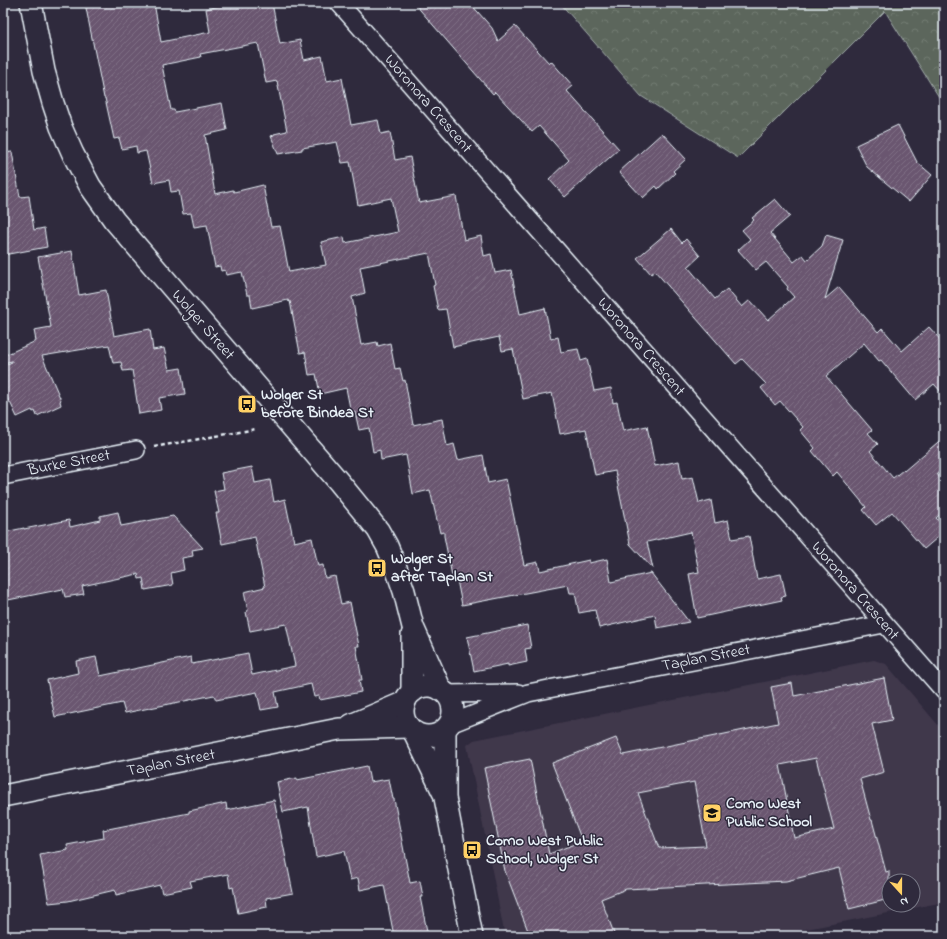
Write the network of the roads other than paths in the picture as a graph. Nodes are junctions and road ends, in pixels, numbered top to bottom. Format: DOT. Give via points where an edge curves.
graph roads {
  1 [pos="31,3"];
  2 [pos="339,3"];
  3 [pos="136,450"];
  4 [pos="3,476"];
  5 [pos="884,624"];
  6 [pos="412,627"];
  7 [pos="944,691"];
  8 [pos="444,692"];
  9 [pos="528,693"];
  10 [pos="408,697"];
  11 [pos="448,726"];
  12 [pos="339,729"];
  13 [pos="412,729"];
  14 [pos="3,796"];
  15 [pos="445,798"];
  16 [pos="472,936"];
  1 -- 6 [label="street, Wolger Street" via="53,103 73,154 90,186 114,220 378,530 395,565"];
  2 -- 5 [label="street, Woronora Crescent"];
  3 -- 4 [label="street, Burke Street"];
  5 -- 7 [label="street, Woronora Crescent"];
  5 -- 9 [label="street, Taplan Street"];
  6 -- 8 [label="street, Wolger Street"];
  6 -- 10 [label="street, Wolger Street"];
  8 -- 9 [label="street, Taplan Street"];
  8 -- 10 [label="street" via="429,686"];
  8 -- 11 [label="street" via="453,711"];
  9 -- 11 [label="street, Taplan Street"];
  10 -- 12 [label="street, Taplan Street"];
  10 -- 13 [label="street" via="403,709 405,721"];
  11 -- 13 [label="street" via="440,733 427,736"];
  11 -- 15 [label="street"];
  12 -- 13 [label="street, Taplan Street"];
  12 -- 14 [label="street, Taplan Street"];
  13 -- 15 [label="street"];
  15 -- 16 [label="street"];
}
